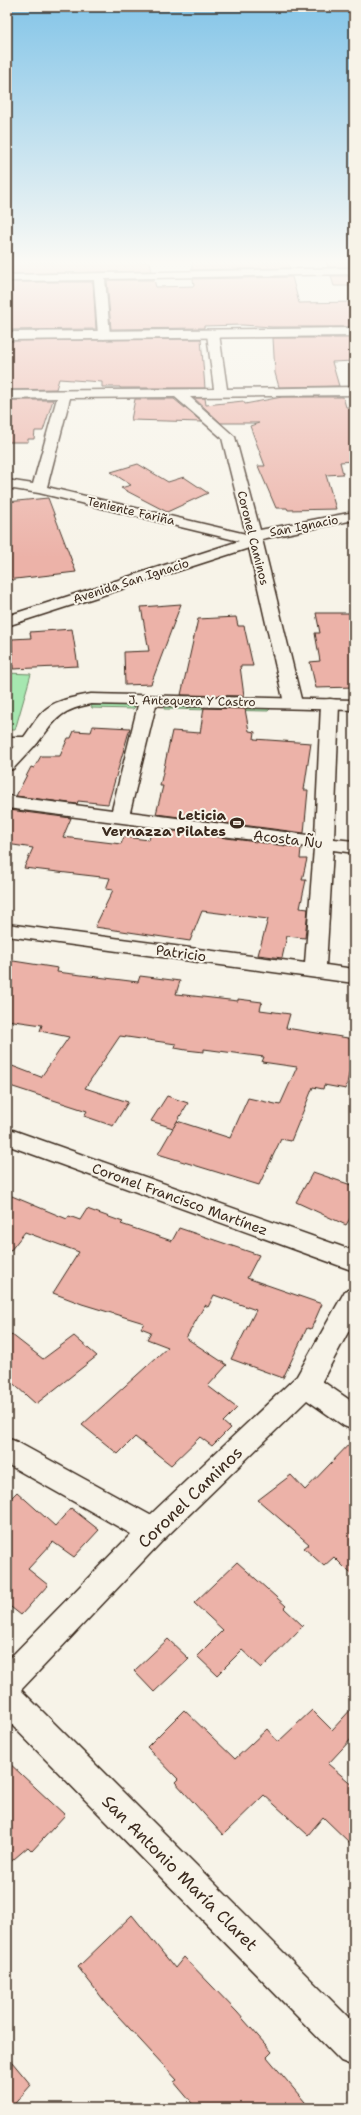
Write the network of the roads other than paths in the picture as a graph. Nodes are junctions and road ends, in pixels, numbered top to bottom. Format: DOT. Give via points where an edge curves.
graph roads {
  1 [pos="217,361"];
  2 [pos="354,391"];
  3 [pos="178,393"];
  4 [pos="221,393"];
  5 [pos="7,395"];
  6 [pos="64,395"];
  7 [pos="7,484"];
  8 [pos="39,489"];
  9 [pos="354,516"];
  10 [pos="254,538"];
  11 [pos="7,621"];
  12 [pos="292,704"];
  13 [pos="354,705"];
  14 [pos="147,707"];
  15 [pos="330,711"];
  16 [pos="354,719"];
  17 [pos="7,742"];
  18 [pos="29,742"];
  19 [pos="7,765"];
  20 [pos="7,802"];
  21 [pos="120,817"];
  22 [pos="324,844"];
  23 [pos="354,847"];
  24 [pos="7,930"];
  25 [pos="315,971"];
  26 [pos="354,976"];
  27 [pos="7,1136"];
  28 [pos="354,1261"];
  29 [pos="354,1298"];
  30 [pos="306,1384"];
  31 [pos="354,1418"];
  32 [pos="7,1450"];
  33 [pos="153,1531"];
  34 [pos="7,1683"];
  35 [pos="7,1698"];
  36 [pos="354,2048"];
  1 -- 4 [label="street"];
  2 -- 4 [label="street"];
  3 -- 4 [label="street"];
  3 -- 6 [label="street"];
  3 -- 10 [label="street, Coronel Caminos" via="228,437"];
  5 -- 6 [label="street"];
  6 -- 8 [label="street"];
  7 -- 8 [label="street, Teniente Fariña"];
  8 -- 10 [label="street, Teniente Fariña"];
  9 -- 10 [label="street, San Ignacio"];
  10 -- 11 [label="street, Avenida San Ignacio"];
  10 -- 12 [label="street, Coronel Caminos"];
  12 -- 14 [label="street, J. Antequera Y Castro"];
  12 -- 15 [label="street, J. Antequera Y Castro"];
  13 -- 15 [label="street, J. Antequera Y Castro"];
  14 -- 15 [label="street, J. Antequera Y Castro"];
  14 -- 18 [label="street, J. Antequera Y Castro" via="79,713 42,729"];
  14 -- 21 [label="street"];
  15 -- 16 [label="street, J. Antequera Y Castro"];
  15 -- 22 [label="street"];
  17 -- 18 [label="street"];
  18 -- 19 [label="street, J. Antequera Y Castro"];
  20 -- 21 [label="street, Acosta Ñu"];
  21 -- 22 [label="street, Acosta Ñu"];
  22 -- 23 [label="street, Acosta Ñu"];
  22 -- 25 [label="street"];
  24 -- 25 [label="street, Patricio"];
  25 -- 26 [label="street, Patricio"];
  27 -- 28 [label="street, Coronel Francisco Martínez"];
  29 -- 30 [label="street, Coronel Caminos"];
  30 -- 31 [label="street"];
  30 -- 33 [label="street, Coronel Caminos"];
  32 -- 33 [label="street"];
  33 -- 34 [label="street, Coronel Caminos"];
  35 -- 36 [label="street, San Antonio María Claret"];
}
